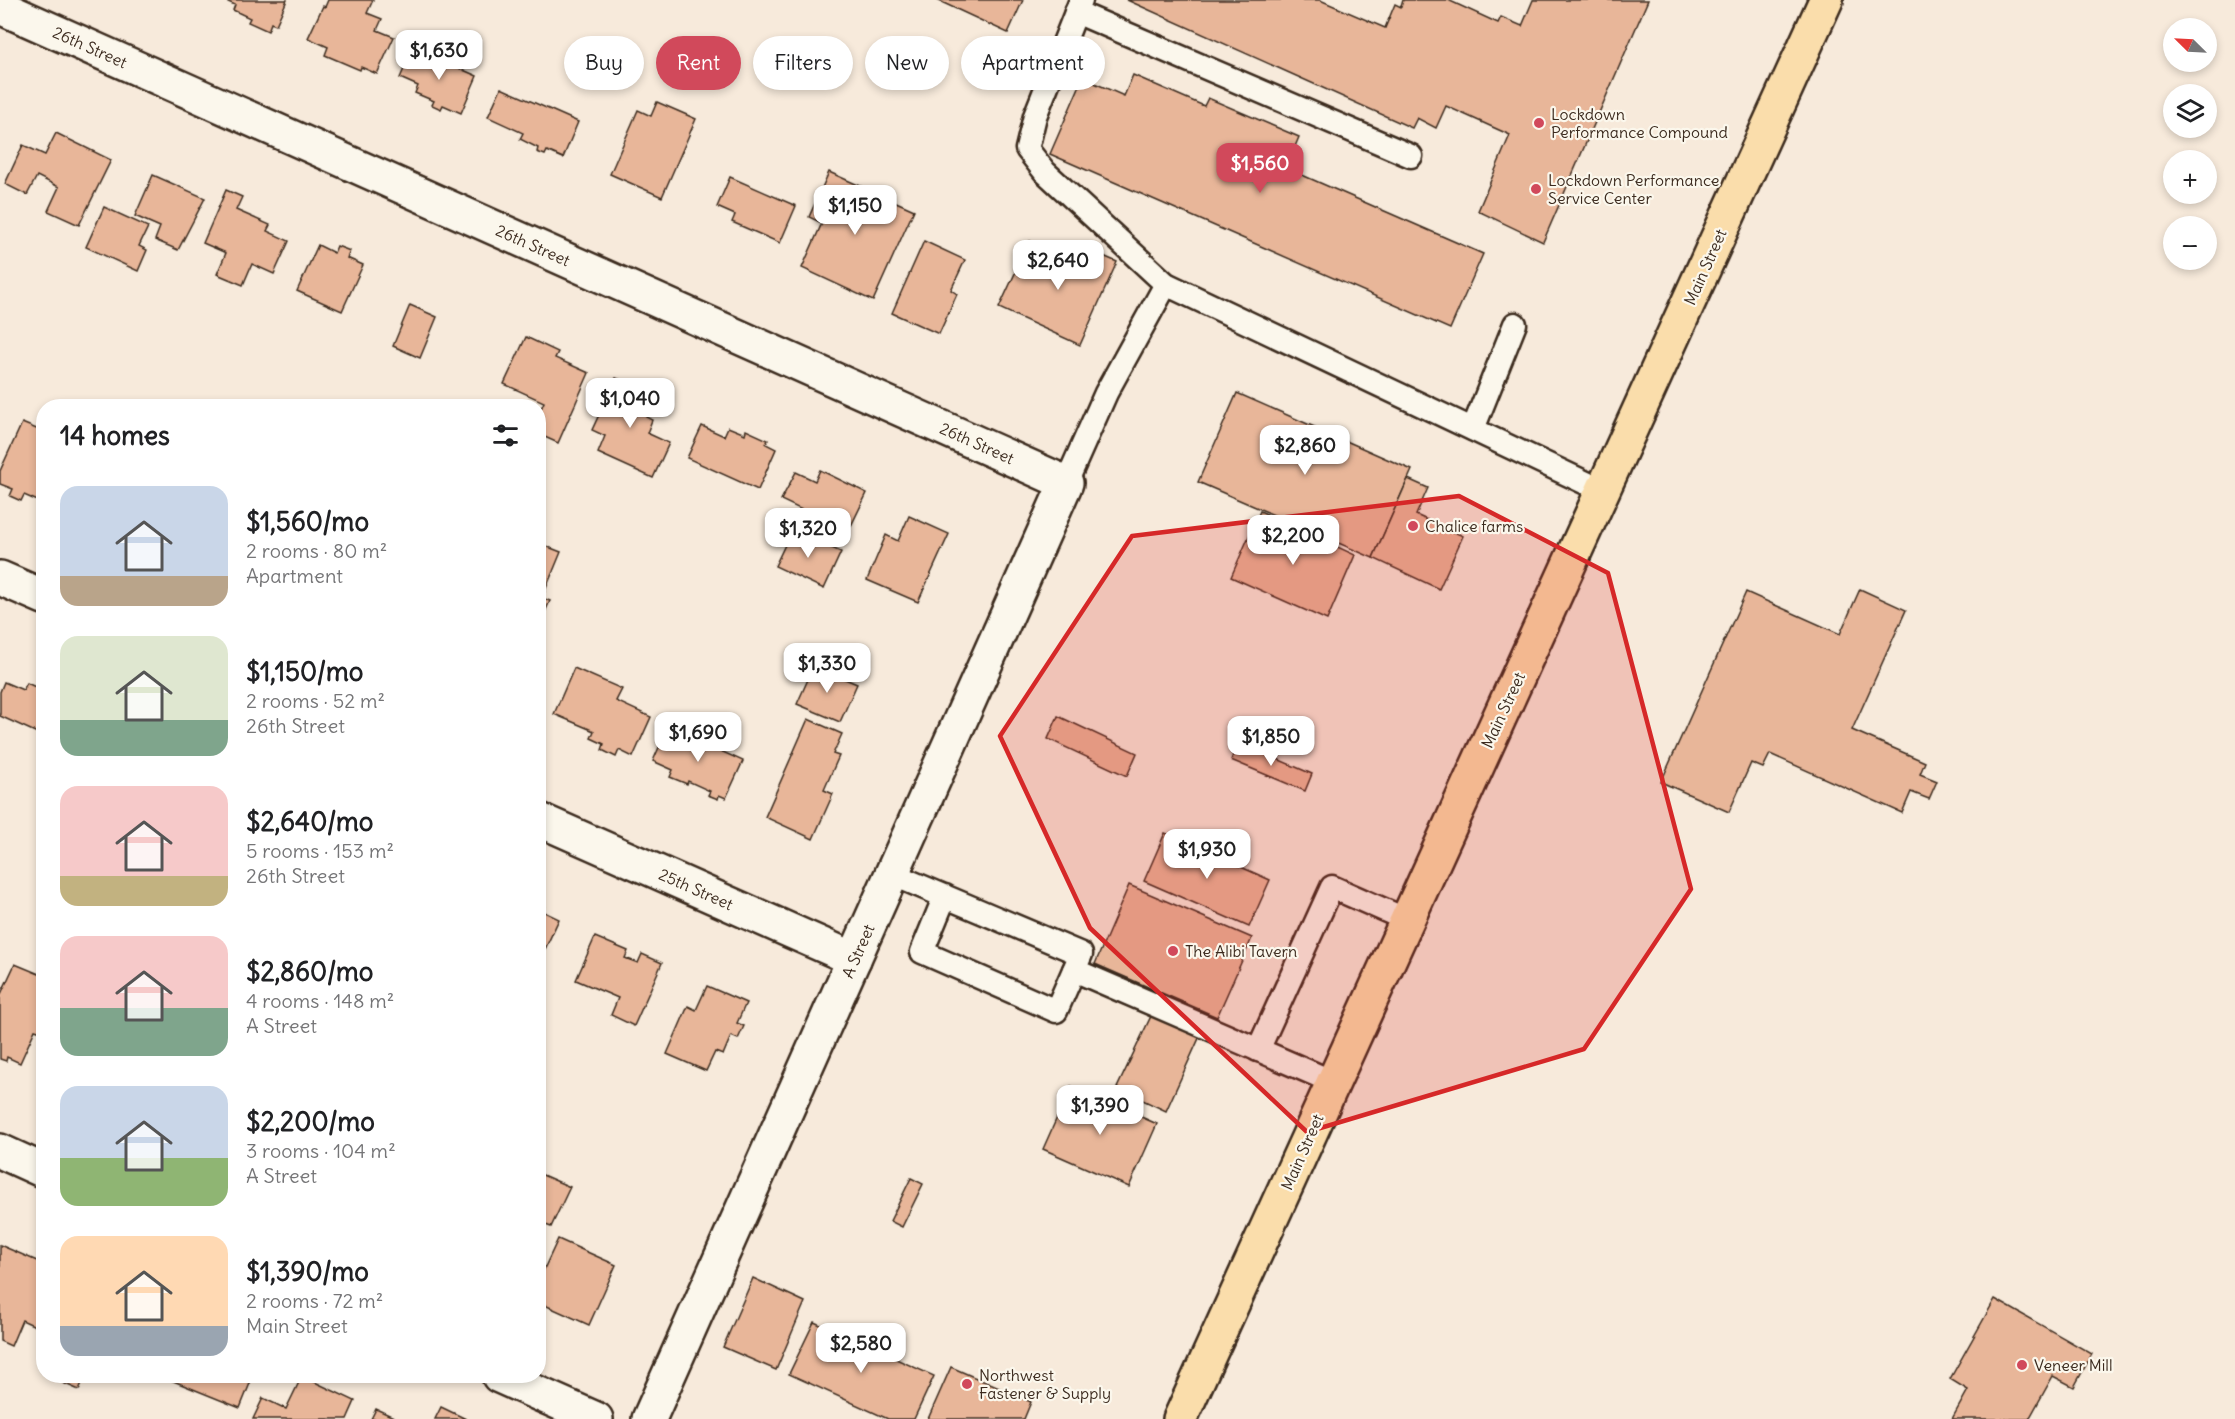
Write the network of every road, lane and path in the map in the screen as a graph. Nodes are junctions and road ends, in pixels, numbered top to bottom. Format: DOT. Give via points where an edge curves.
graph roads {
  1 [pos="1826,0"];
  2 [pos="1078,6"];
  3 [pos="0,7"];
  4 [pos="36,11"];
  5 [pos="1411,156"];
  6 [pos="1166,284"];
  7 [pos="1515,324"];
  8 [pos="1473,429"];
  9 [pos="1066,483"];
  10 [pos="1603,491"];
  11 [pos="0,578"];
  12 [pos="36,594"];
  13 [pos="546,823"];
  14 [pos="892,873"];
  15 [pos="945,896"];
  16 [pos="1407,920"];
  17 [pos="854,959"];
  18 [pos="1074,970"];
  19 [pos="1258,1050"];
  20 [pos="1333,1082"];
  21 [pos="0,1151"];
  22 [pos="36,1167"];
  23 [pos="515,1383"];
  24 [pos="596,1419"];
  25 [pos="649,1419"];
  26 [pos="1180,1419"];
  1 -- 10 [label="main road, Main Street"];
  2 -- 5 [label="lane"];
  2 -- 6 [label="lane" via="1035,116 1027,149 1046,172"];
  3 -- 4 [label="street, 26th Street"];
  4 -- 9 [label="street, 26th Street"];
  6 -- 8 [label="lane"];
  6 -- 9 [label="lane" via="1106,393"];
  7 -- 8 [label="lane"];
  8 -- 10 [label="lane"];
  9 -- 14 [label="street, A Street"];
  10 -- 16 [label="main road, Main Street"];
  11 -- 12 [label="street"];
  13 -- 17 [label="street, 25th Street"];
  14 -- 15 [label="lane"];
  14 -- 17 [label="street, A Street"];
  15 -- 18 [label="lane" via="1081,954"];
  15 -- 18 [label="lane" via="922,952 1056,1011"];
  16 -- 19 [label="lane" via="1332,887"];
  16 -- 20 [label="main road, Main Street"];
  17 -- 25 [label="street, A Street"];
  18 -- 19 [label="lane"];
  19 -- 20 [label="lane"];
  20 -- 26 [label="main road, Main Street"];
  21 -- 22 [label="street"];
  23 -- 24 [label="street"];
}
